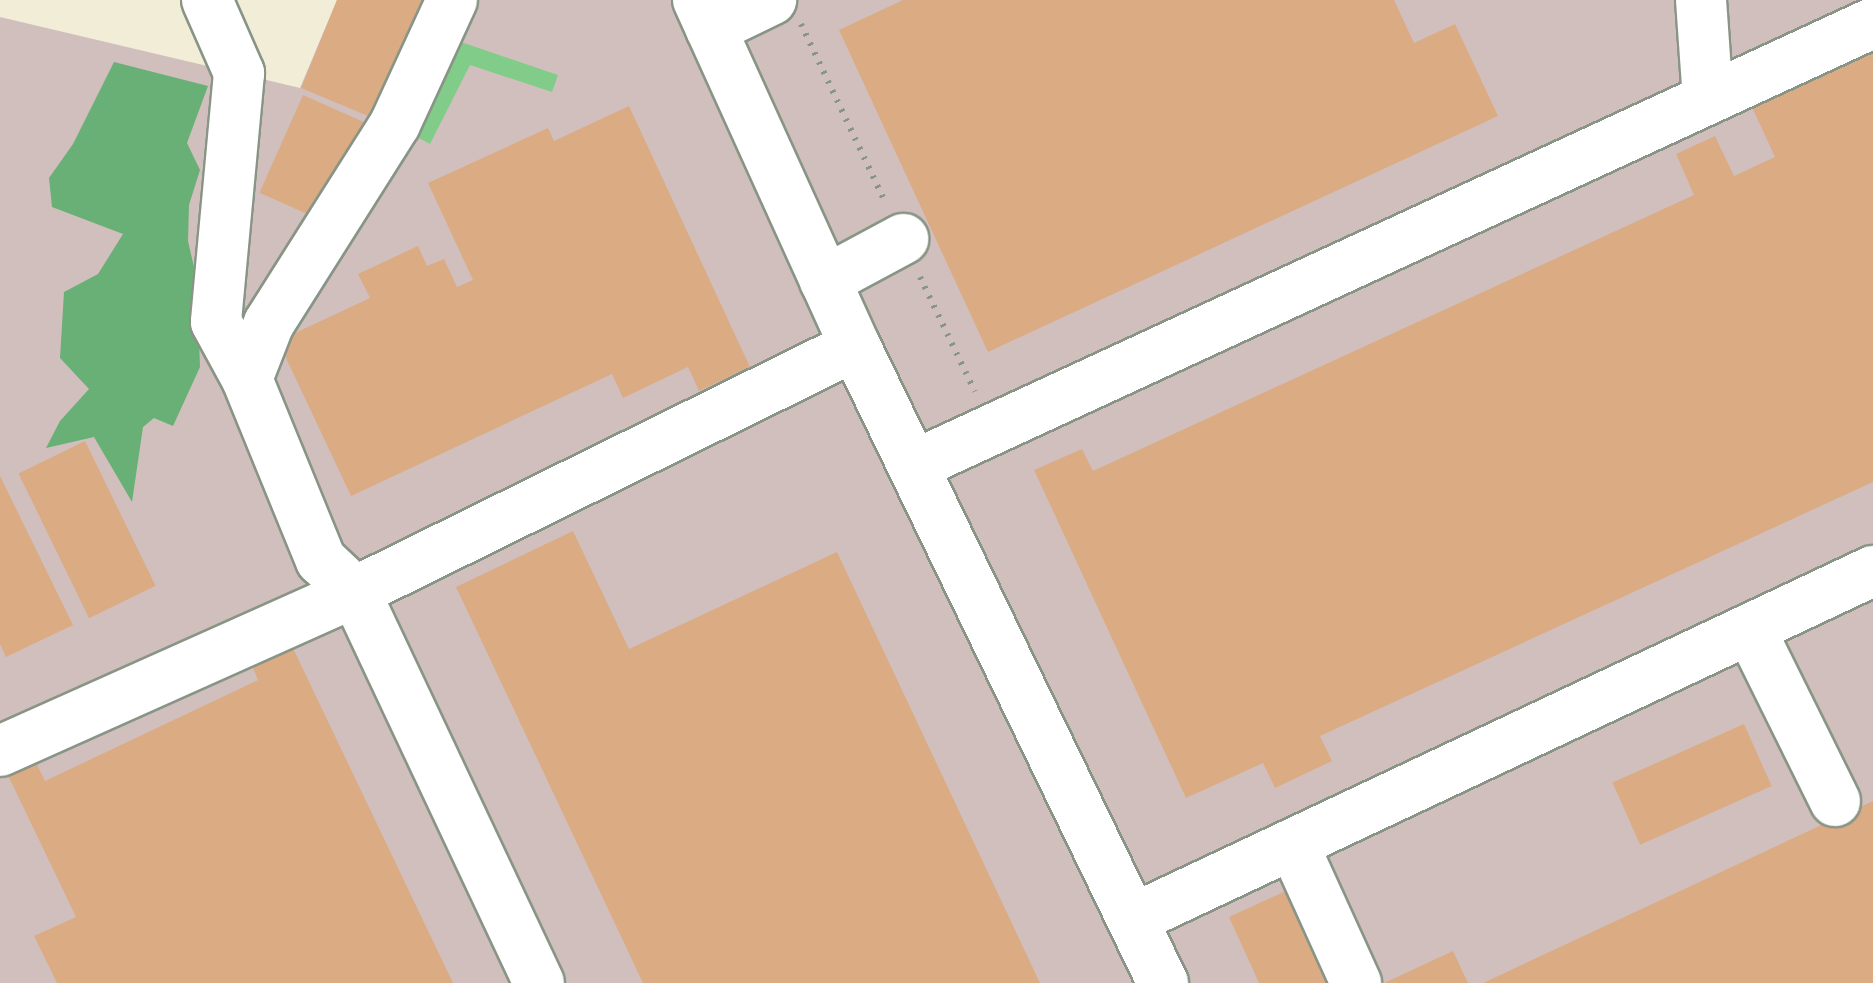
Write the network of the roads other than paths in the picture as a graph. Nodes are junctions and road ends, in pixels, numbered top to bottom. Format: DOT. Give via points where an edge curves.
graph roads {
  1 [pos="207,0"];
  2 [pos="452,0"];
  3 [pos="771,0"];
  4 [pos="1701,0"];
  5 [pos="704,14"];
  6 [pos="1873,23"];
  7 [pos="1708,99"];
  8 [pos="903,239"];
  9 [pos="826,281"];
  10 [pos="855,346"];
  11 [pos="247,380"];
  12 [pos="916,466"];
  13 [pos="1873,571"];
  14 [pos="355,592"];
  15 [pos="1750,628"];
  16 [pos="0,751"];
  17 [pos="1835,801"];
  18 [pos="1293,844"];
  19 [pos="1133,919"];
  20 [pos="539,983"];
  21 [pos="1163,983"];
  22 [pos="1356,983"];
  1 -- 11 [label="lane" via="239,73 216,322"];
  2 -- 11 [label="lane" via="395,124 270,324"];
  3 -- 5 [label="lane"];
  4 -- 7 [label="lane"];
  5 -- 9 [label="lane"];
  6 -- 7 [label="lane"];
  7 -- 12 [label="lane"];
  8 -- 9 [label="lane"];
  9 -- 10 [label="lane"];
  10 -- 12 [label="lane"];
  10 -- 14 [label="lane"];
  11 -- 14 [label="lane" via="321,560"];
  12 -- 19 [label="lane"];
  13 -- 15 [label="lane"];
  14 -- 16 [label="lane"];
  14 -- 20 [label="lane"];
  15 -- 17 [label="lane"];
  15 -- 18 [label="lane"];
  18 -- 19 [label="lane"];
  18 -- 22 [label="lane"];
  19 -- 21 [label="lane"];
}
